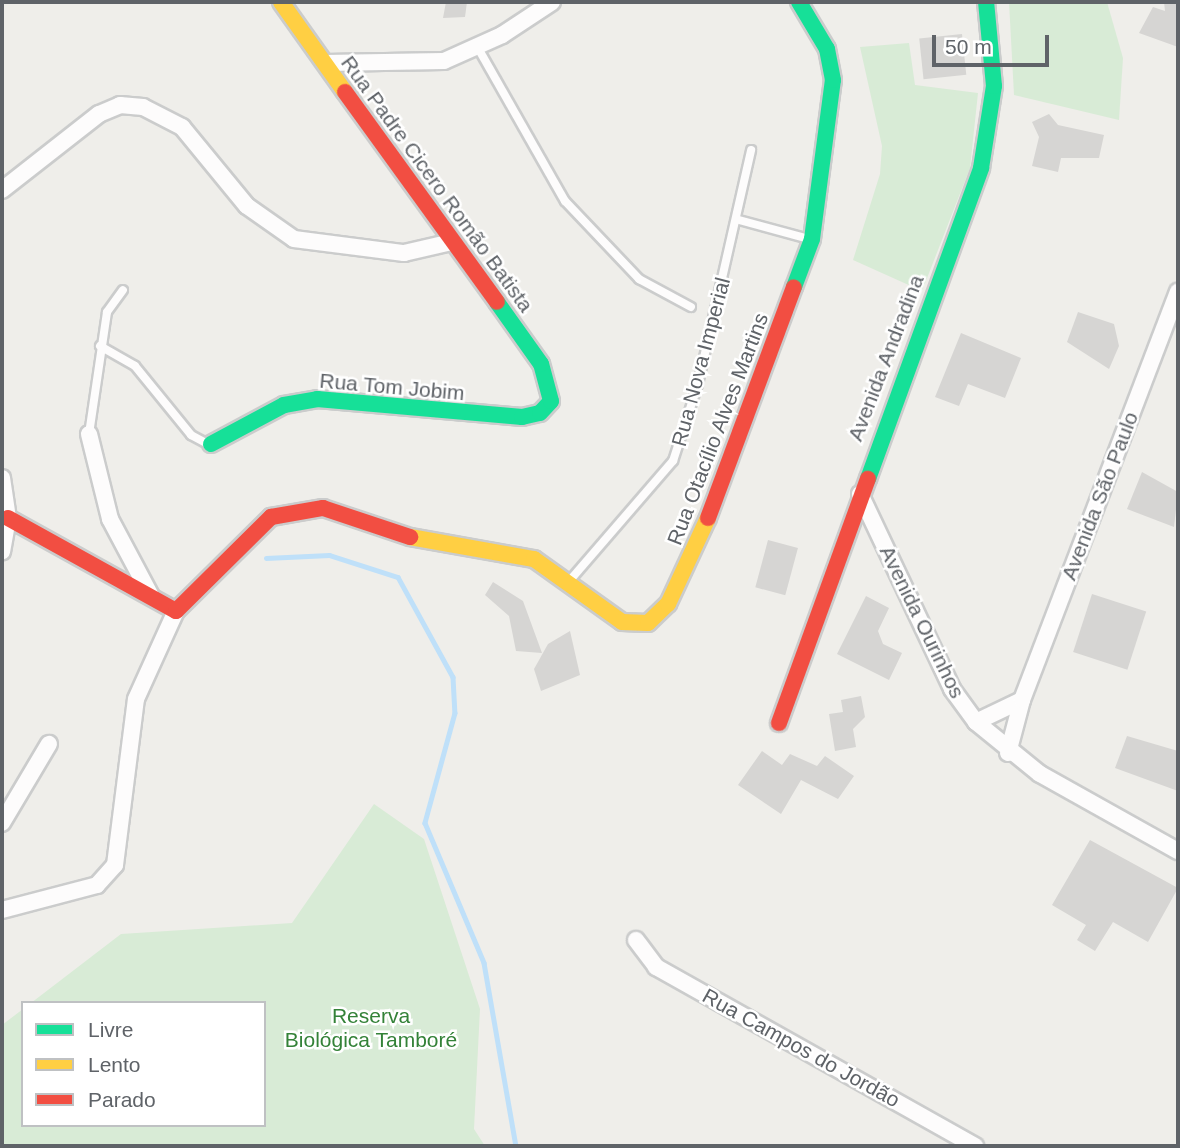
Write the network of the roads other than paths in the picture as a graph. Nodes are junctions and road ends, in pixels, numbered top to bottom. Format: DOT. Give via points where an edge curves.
graph roads {
  1 [pos="281,2"];
  2 [pos="552,2"];
  3 [pos="799,2"];
  4 [pos="986,2"];
  5 [pos="478,48"];
  6 [pos="325,63"];
  7 [pos="751,150"];
  8 [pos="2,190"];
  9 [pos="739,220"];
  10 [pos="812,239"];
  11 [pos="452,242"];
  12 [pos="123,290"];
  13 [pos="1178,292"];
  14 [pos="691,307"];
  15 [pos="100,346"];
  16 [pos="551,394"];
  17 [pos="89,434"];
  18 [pos="211,444"];
  19 [pos="2,478"];
  20 [pos="859,492"];
  21 [pos="8,518"];
  22 [pos="2,551"];
  23 [pos="571,579"];
  24 [pos="152,598"];
  25 [pos="176,611"];
  26 [pos="1022,700"];
  27 [pos="976,722"];
  28 [pos="779,723"];
  29 [pos="48,744"];
  30 [pos="1008,753"];
  31 [pos="2,823"];
  32 [pos="1178,851"];
  33 [pos="2,910"];
  34 [pos="636,940"];
  35 [pos="975,1146"];
  1 -- 6 [label="street, Rua Padre Cicero Romão Batista"];
  2 -- 5 [label="street"];
  3 -- 10 [label="street, Rua Otacílio Alves Martins" via="827,49 833,80"];
  4 -- 20 [label="street, Avenida Andradina" via="994,86 985,155"];
  5 -- 6 [label="street" via="444,61"];
  5 -- 14 [label="lane" via="565,201 639,279"];
  6 -- 11 [label="street, Rua Padre Cicero Romão Batista"];
  7 -- 9 [label="lane, Rua Nova Imperial"];
  8 -- 11 [label="street" via="99,114 120,105 143,107 183,127 247,206 294,239 404,253"];
  9 -- 10 [label="lane"];
  9 -- 23 [label="lane, Rua Nova Imperial" via="673,461"];
  10 -- 23 [label="street, Rua Otacílio Alves Martins" via="743,437 668,604 648,623 622,622"];
  11 -- 16 [label="street, Rua Padre Cicero Romão Batista" via="541,364"];
  12 -- 15 [label="lane" via="107,312"];
  13 -- 26 [label="street, Avenida São Paulo"];
  15 -- 17 [label="lane"];
  15 -- 18 [label="lane, Rua Tom Jobim" via="135,366 191,435"];
  16 -- 18 [label="street, Rua Tom Jobim" via="548,408 523,416 317,399 284,405"];
  17 -- 24 [label="street" via="110,519"];
  19 -- 21 [label="street"];
  20 -- 27 [label="street, Avenida Ourinhos" via="952,689"];
  20 -- 28 [label="street, Avenida Andradina" via="829,593"];
  21 -- 22 [label="street"];
  21 -- 24 [label="street"];
  23 -- 25 [label="street, Rua Otacílio Alves Martins" via="534,559 436,546 351,515 303,507 253,530"];
  24 -- 25 [label="street"];
  25 -- 33 [label="street, Rua Otacílio Alves Martins" via="136,699 114,865 97,885"];
  26 -- 27 [label="street"];
  26 -- 30 [label="street, Avenida São Paulo"];
  27 -- 30 [label="street, Avenida Ourinhos"];
  29 -- 31 [label="street"];
  30 -- 32 [label="street, Avenida Ourinhos"];
  34 -- 35 [label="street, Rua Campos do Jordão" via="656,967"];
}
